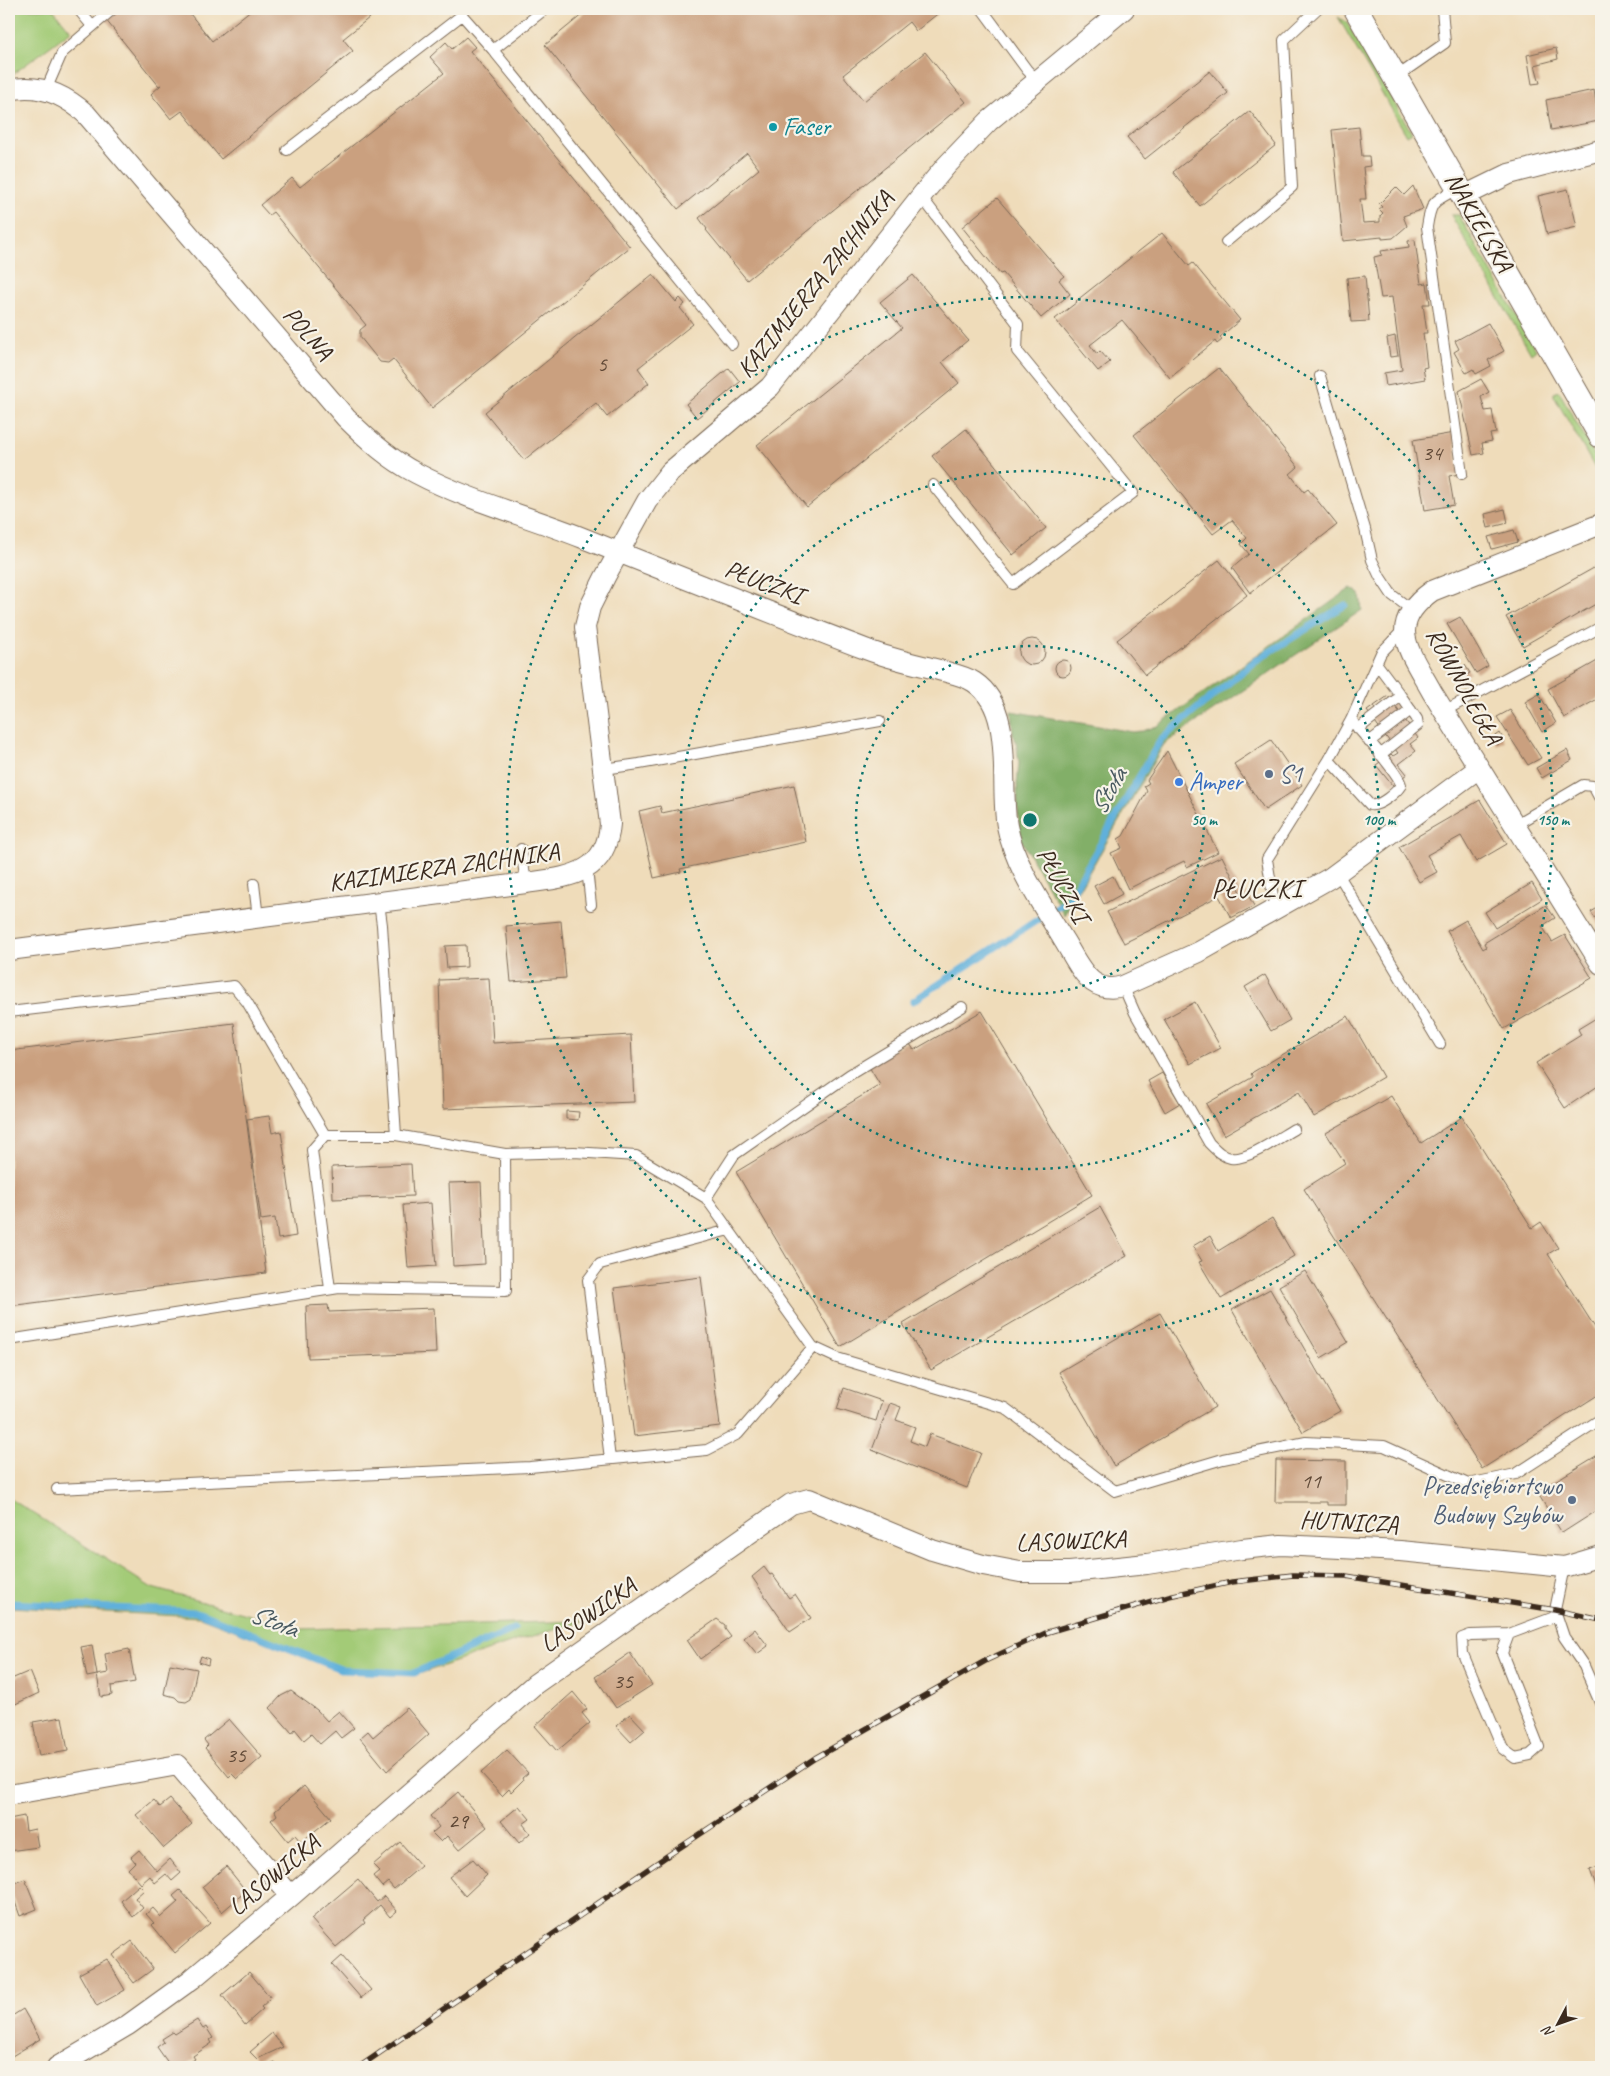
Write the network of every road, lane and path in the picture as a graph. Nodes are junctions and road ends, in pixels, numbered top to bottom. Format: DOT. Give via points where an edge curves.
graph roads {
  1 [pos="78,9"];
  2 [pos="113,9"];
  3 [pos="544,9"];
  4 [pos="982,9"];
  5 [pos="1124,9"];
  6 [pos="1317,9"];
  7 [pos="1356,9"];
  8 [pos="1442,9"];
  9 [pos="92,26"];
  10 [pos="493,50"];
  11 [pos="1395,78"];
  12 [pos="1037,80"];
  13 [pos="9,90"];
  14 [pos="46,90"];
  15 [pos="287,150"];
  16 [pos="1601,150"];
  17 [pos="1462,192"];
  18 [pos="921,196"];
  19 [pos="1226,242"];
  20 [pos="732,344"];
  21 [pos="1320,376"];
  22 [pos="1599,427"];
  23 [pos="1462,474"];
  24 [pos="933,485"];
  25 [pos="1601,524"];
  26 [pos="619,553"];
  27 [pos="1412,610"];
  28 [pos="1601,627"];
  29 [pos="1404,629"];
  30 [pos="1377,664"];
  31 [pos="1401,696"];
  32 [pos="1411,710"];
  33 [pos="1444,711"];
  34 [pos="1351,720"];
  35 [pos="880,721"];
  36 [pos="1358,730"];
  37 [pos="1369,742"];
  38 [pos="1380,755"];
  39 [pos="1329,760"];
  40 [pos="1479,768"];
  41 [pos="604,769"];
  42 [pos="1601,801"];
  43 [pos="1515,825"];
  44 [pos="521,849"];
  45 [pos="587,869"];
  46 [pos="1337,872"];
  47 [pos="526,883"];
  48 [pos="254,884"];
  49 [pos="379,903"];
  50 [pos="591,905"];
  51 [pos="1275,910"];
  52 [pos="258,918"];
  53 [pos="9,950"];
  54 [pos="1601,964"];
  55 [pos="1123,986"];
  56 [pos="962,1006"];
  57 [pos="9,1012"];
  58 [pos="1440,1044"];
  59 [pos="1294,1129"];
  60 [pos="325,1135"];
  61 [pos="396,1135"];
  62 [pos="505,1154"];
  63 [pos="706,1198"];
  64 [pos="729,1230"];
  65 [pos="330,1289"];
  66 [pos="9,1340"];
  67 [pos="814,1347"];
  68 [pos="1601,1419"];
  69 [pos="610,1460"];
  70 [pos="57,1490"];
  71 [pos="1242,1549"];
  72 [pos="1601,1556"];
  73 [pos="1564,1567"];
  74 [pos="1557,1616"];
  75 [pos="1510,1634"];
  76 [pos="1601,1705"];
  77 [pos="9,1795"];
  78 [pos="291,1896"];
  79 [pos="57,2067"];
  1 -- 9 [label="lane"];
  2 -- 9 [label="lane"];
  3 -- 10 [label="lane"];
  4 -- 12 [label="lane"];
  5 -- 12 [label="street, KAZIMIERZA ZACHNIKA"];
  6 -- 19 [label="lane" via="1284,40 1292,187"];
  7 -- 11 [label="street, NAKIELSKA"];
  8 -- 11 [label="lane" via="1445,42"];
  9 -- 14 [label="lane" via="62,53"];
  10 -- 15 [label="lane" via="462,15"];
  10 -- 20 [label="lane"];
  11 -- 17 [label="street, NAKIELSKA"];
  12 -- 18 [label="street, KAZIMIERZA ZACHNIKA" via="989,121"];
  13 -- 14 [label="street, POLNA"];
  14 -- 26 [label="street, POLNA" via="67,98 86,114 346,418 382,451 443,486"];
  16 -- 17 [label="street" via="1508,174"];
  17 -- 22 [label="street, NAKIELSKA"];
  17 -- 23 [label="lane" via="1433,203 1427,227"];
  18 -- 24 [label="lane" via="1018,324 1017,351 1133,493 1013,584"];
  18 -- 26 [label="street, KAZIMIERZA ZACHNIKA" via="770,387 670,472 647,502"];
  21 -- 27 [label="lane" via="1372,560 1392,595"];
  25 -- 27 [label="street, RÓWNOLEGŁA" via="1432,591"];
  26 -- 41 [label="street, KAZIMIERZA ZACHNIKA" via="590,607 585,627"];
  26 -- 55 [label="street, PŁUCZKI" via="881,655 972,680 980,686 997,712 1007,826 1013,846 1052,922 1077,962 1092,981 1102,987"];
  27 -- 29 [label="street, RÓWNOLEGŁA"];
  28 -- 33 [label="lane"];
  29 -- 30 [label="lane" via="1381,653"];
  29 -- 33 [label="street, RÓWNOLEGŁA" via="1410,652"];
  30 -- 31 [label="lane"];
  30 -- 34 [label="lane"];
  31 -- 32 [label="lane"];
  31 -- 36 [label="lane"];
  32 -- 37 [label="lane"];
  32 -- 38 [label="lane" via="1418,723 1417,728"];
  33 -- 40 [label="street, RÓWNOLEGŁA"];
  34 -- 36 [label="lane"];
  34 -- 39 [label="lane"];
  35 -- 41 [label="lane"];
  36 -- 37 [label="lane"];
  37 -- 38 [label="lane"];
  38 -- 39 [label="lane" via="1401,784 1399,789 1374,806 1368,804"];
  39 -- 51 [label="lane" via="1267,859"];
  40 -- 43 [label="street, RÓWNOLEGŁA"];
  40 -- 46 [label="street, PŁUCZKI"];
  41 -- 45 [label="street, KAZIMIERZA ZACHNIKA" via="609,831 600,852"];
  42 -- 43 [label="lane" via="1593,786 1583,785"];
  43 -- 54 [label="street, RÓWNOLEGŁA"];
  44 -- 47 [label="lane"];
  45 -- 47 [label="street, KAZIMIERZA ZACHNIKA" via="572,876"];
  45 -- 50 [label="lane"];
  46 -- 51 [label="street, PŁUCZKI"];
  46 -- 58 [label="lane"];
  47 -- 49 [label="street, KAZIMIERZA ZACHNIKA"];
  48 -- 52 [label="lane"];
  49 -- 52 [label="street, KAZIMIERZA ZACHNIKA"];
  49 -- 61 [label="lane"];
  51 -- 55 [label="street, PŁUCZKI" via="1199,952"];
  52 -- 53 [label="street, KAZIMIERZA ZACHNIKA"];
  55 -- 59 [label="lane" via="1209,1143 1218,1152 1232,1158 1246,1156"];
  56 -- 63 [label="lane" via="849,1075 734,1155"];
  57 -- 60 [label="lane" via="234,986 247,1002"];
  60 -- 61 [label="lane"];
  60 -- 65 [label="lane" via="312,1150"];
  61 -- 62 [label="lane"];
  62 -- 63 [label="lane" via="574,1152 636,1156"];
  62 -- 65 [label="lane" via="506,1291"];
  63 -- 64 [label="lane"];
  64 -- 67 [label="lane"];
  64 -- 69 [label="lane" via="600,1264 588,1280"];
  65 -- 66 [label="lane"];
  67 -- 68 [label="lane" via="837,1358 1006,1408 1115,1491 1223,1459 1306,1442 1384,1446 1468,1484 1516,1474"];
  67 -- 69 [label="lane" via="738,1434 707,1450"];
  69 -- 70 [label="lane" via="530,1467"];
  71 -- 73 [label="street, HUTNICZA" via="1281,1545 1321,1546"];
  71 -- 78 [label="street, LASOWICKA" via="1070,1572 1020,1572 932,1550 810,1498 791,1504 535,1684"];
  72 -- 73 [label="street, HUTNICZA"];
  73 -- 74 [label="lane" via="1555,1610"];
  74 -- 75 [label="lane"];
  74 -- 76 [label="lane" via="1564,1637 1584,1666"];
  75 -- 75 [label="lane" via="1502,1653 1539,1747 1530,1755 1515,1758 1503,1749 1463,1654 1462,1638"];
  77 -- 78 [label="street" via="178,1764"];
  78 -- 79 [label="street, LASOWICKA" via="192,1979 128,2025"];
}
